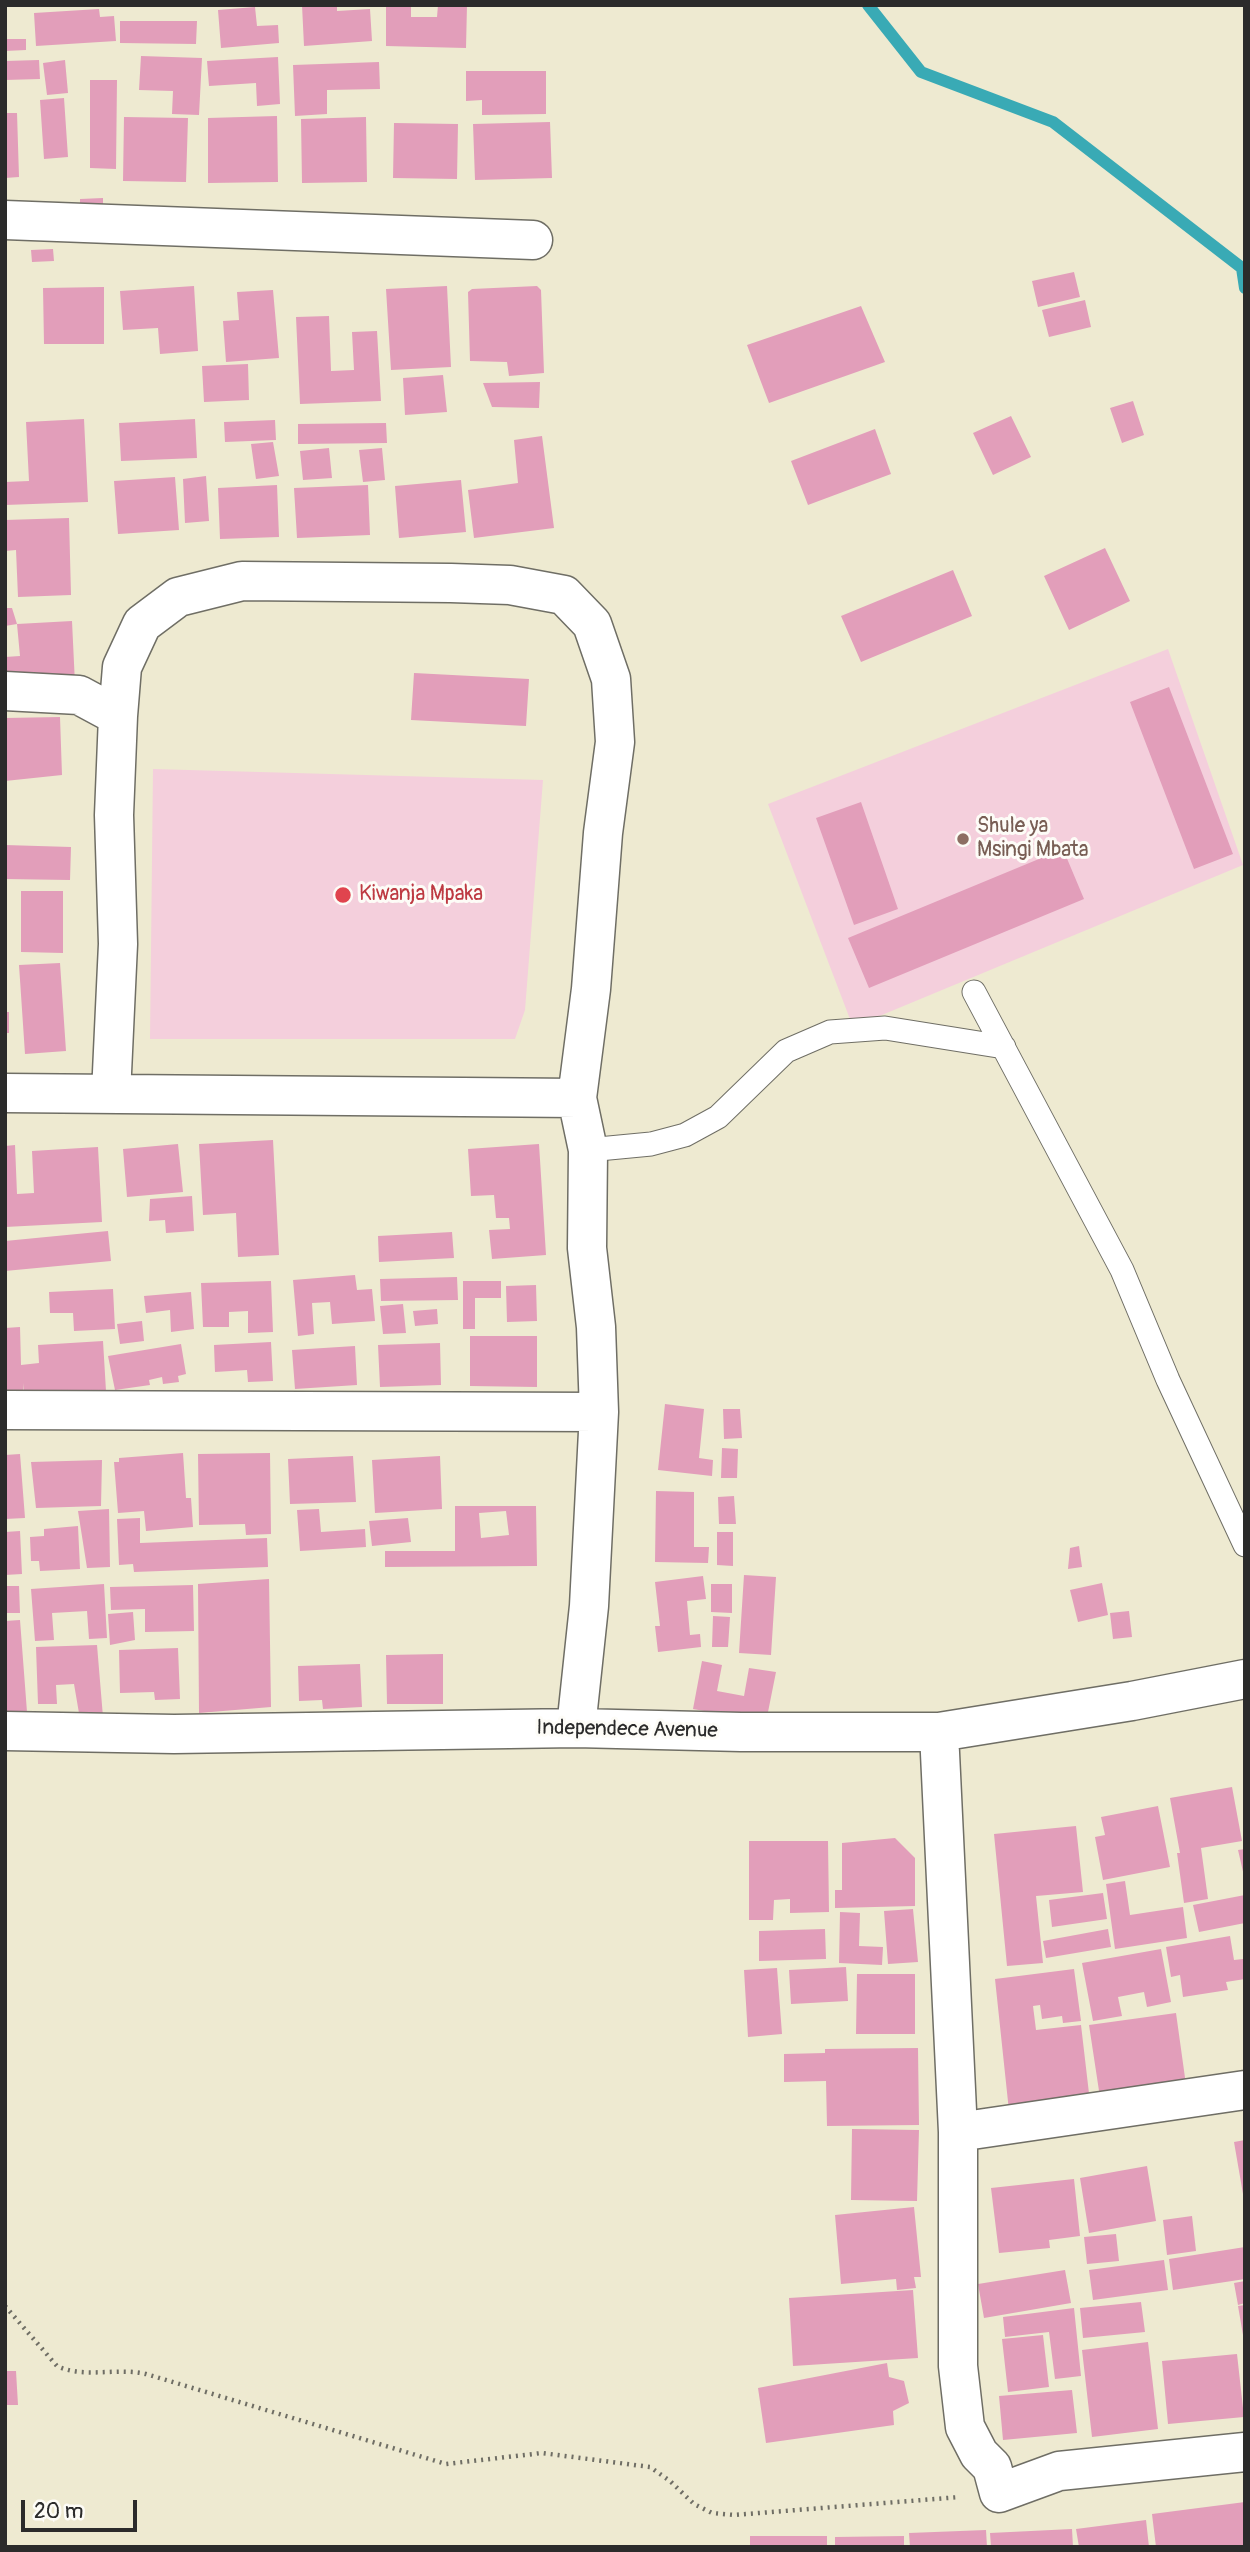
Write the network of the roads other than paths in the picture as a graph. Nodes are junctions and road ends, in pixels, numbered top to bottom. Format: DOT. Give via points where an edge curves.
graph roads {
  1 [pos="5,220"];
  2 [pos="533,240"];
  3 [pos="5,691"];
  4 [pos="118,716"];
  5 [pos="975,992"];
  6 [pos="1004,1047"];
  7 [pos="5,1093"];
  8 [pos="111,1094"];
  9 [pos="577,1098"];
  10 [pos="588,1150"];
  11 [pos="5,1410"];
  12 [pos="599,1412"];
  13 [pos="1245,1545"];
  14 [pos="1245,1679"];
  15 [pos="576,1728"];
  16 [pos="5,1731"];
  17 [pos="939,1732"];
  18 [pos="1245,2090"];
  19 [pos="958,2132"];
  20 [pos="1245,2452"];
  1 -- 2 [label="street"];
  3 -- 4 [label="street" via="79,695"];
  4 -- 8 [label="street" via="114,815 118,944"];
  4 -- 9 [label="street" via="122,667 142,624 178,597 242,581 510,585 564,595 592,624 611,679 615,742"];
  5 -- 6 [label="lane"];
  6 -- 10 [label="lane" via="885,1028 830,1032 786,1051 718,1116 685,1135 651,1144"];
  6 -- 13 [label="lane" via="1122,1270"];
  7 -- 8 [label="street"];
  8 -- 9 [label="street"];
  9 -- 10 [label="street"];
  10 -- 12 [label="street" via="587,1248"];
  11 -- 12 [label="street"];
  12 -- 15 [label="street" via="589,1606"];
  14 -- 17 [label="street, Independece Avenue"];
  15 -- 16 [label="street, Independece Avenue" via="174,1734"];
  15 -- 17 [label="street, Independece Avenue"];
  17 -- 19 [label="street"];
  18 -- 19 [label="street"];
  19 -- 20 [label="street" via="958,2366 965,2427 979,2454 992,2467 999,2493 1059,2471"];
}
